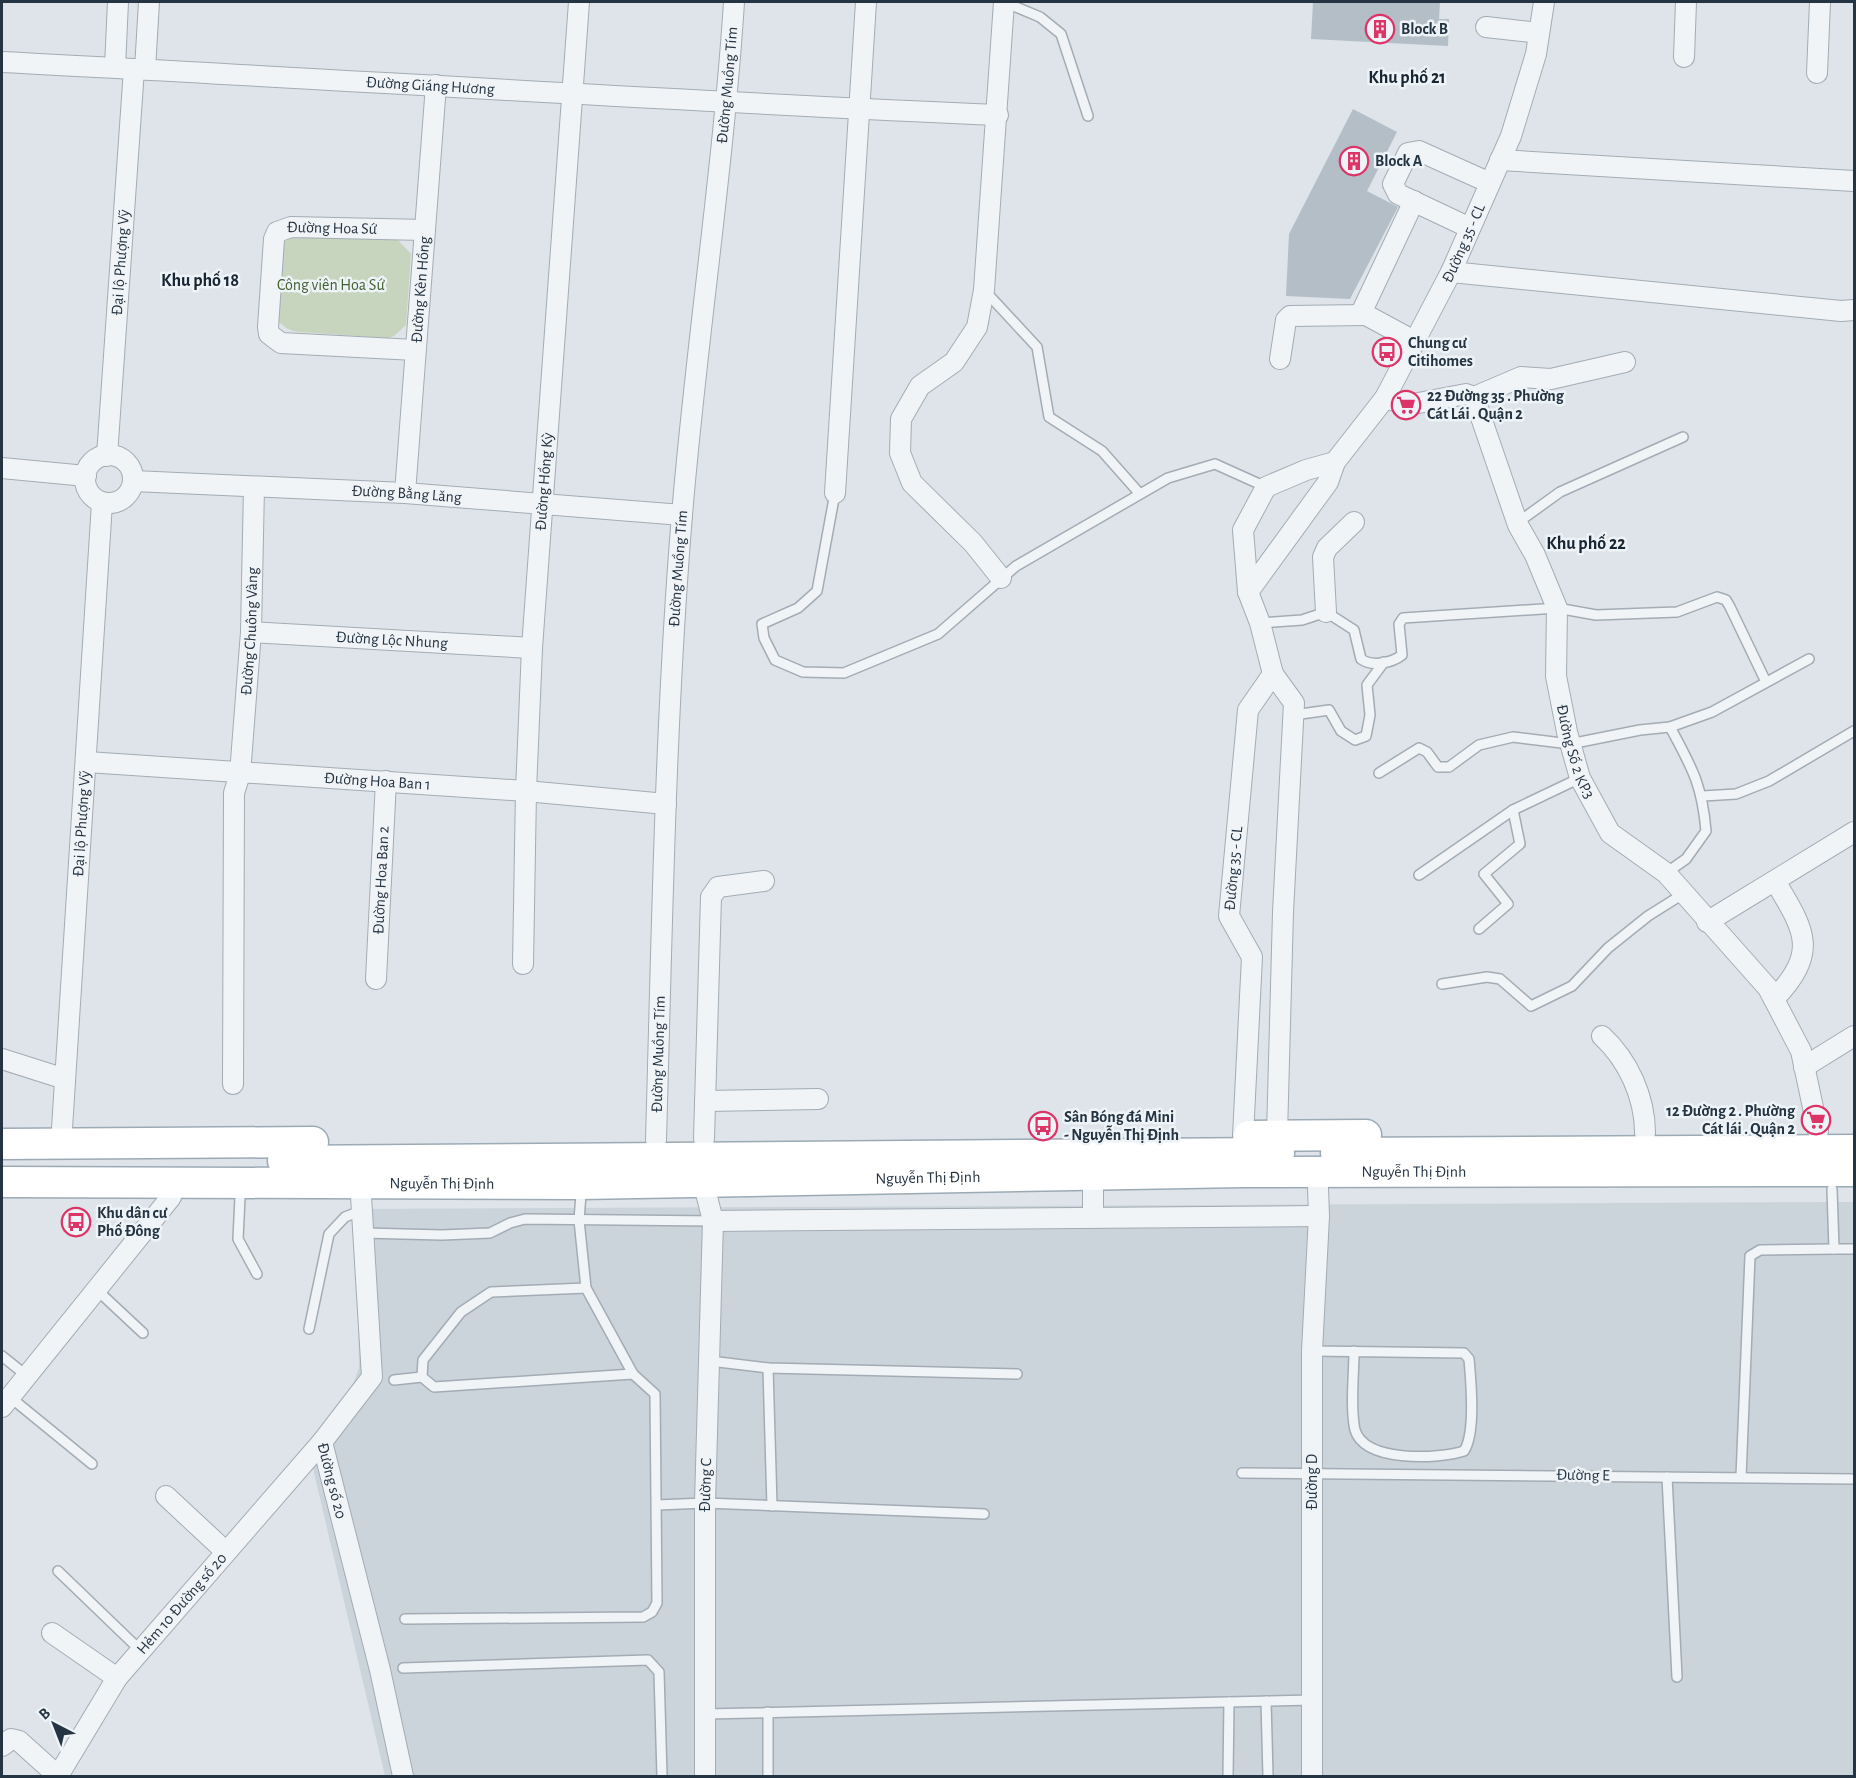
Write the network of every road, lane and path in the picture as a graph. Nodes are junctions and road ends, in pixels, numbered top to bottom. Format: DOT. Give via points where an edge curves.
graph roads {
  1 [pos="118,2"];
  2 [pos="149,2"];
  3 [pos="579,2"];
  4 [pos="734,2"];
  5 [pos="866,2"];
  6 [pos="1004,2"];
  7 [pos="1544,2"];
  8 [pos="1686,2"];
  9 [pos="1820,2"];
  10 [pos="1486,27"];
  11 [pos="1539,33"];
  12 [pos="1684,57"];
  13 [pos="2,62"];
  14 [pos="131,68"];
  15 [pos="1817,73"];
  16 [pos="436,85"];
  17 [pos="575,93"];
  18 [pos="727,104"];
  19 [pos="858,109"];
  20 [pos="998,115"];
  21 [pos="1088,116"];
  22 [pos="1500,160"];
  23 [pos="1854,181"];
  24 [pos="1490,183"];
  25 [pos="1414,201"];
  26 [pos="1470,228"];
  27 [pos="425,230"];
  28 [pos="1451,272"];
  29 [pos="984,290"];
  30 [pos="1854,310"];
  31 [pos="1366,315"];
  32 [pos="1416,342"];
  33 [pos="415,350"];
  34 [pos="1280,359"];
  35 [pos="1625,362"];
  36 [pos="1474,397"];
  37 [pos="1385,398"];
  38 [pos="1683,437"];
  39 [pos="107,456"];
  40 [pos="1335,462"];
  41 [pos="2,468"];
  42 [pos="86,476"];
  43 [pos="133,481"];
  44 [pos="254,487"];
  45 [pos="1266,487"];
  46 [pos="405,493"];
  47 [pos="835,493"];
  48 [pos="1140,494"];
  49 [pos="102,503"];
  50 [pos="544,505"];
  51 [pos="682,515"];
  52 [pos="1354,522"];
  53 [pos="1517,523"];
  54 [pos="1001,578"];
  55 [pos="1248,592"];
  56 [pos="1557,608"];
  57 [pos="1326,612"];
  58 [pos="1260,622"];
  59 [pos="251,632"];
  60 [pos="532,648"];
  61 [pos="1809,659"];
  62 [pos="1384,662"];
  63 [pos="1273,674"];
  64 [pos="1766,682"];
  65 [pos="1294,715"];
  66 [pos="1670,727"];
  67 [pos="1854,731"];
  68 [pos="1570,744"];
  69 [pos="87,762"];
  70 [pos="1379,773"];
  71 [pos="240,774"];
  72 [pos="1581,778"];
  73 [pos="386,781"];
  74 [pos="525,791"];
  75 [pos="1703,796"];
  76 [pos="666,804"];
  77 [pos="1512,810"];
  78 [pos="1854,832"];
  79 [pos="1666,873"];
  80 [pos="1419,875"];
  81 [pos="764,881"];
  82 [pos="1775,881"];
  83 [pos="1683,894"];
  84 [pos="1707,922"];
  85 [pos="1479,929"];
  86 [pos="523,964"];
  87 [pos="376,979"];
  88 [pos="1442,984"];
  89 [pos="1774,999"];
  90 [pos="1602,1036"];
  91 [pos="1854,1036"];
  92 [pos="2,1059"];
  93 [pos="1804,1067"];
  94 [pos="65,1079"];
  95 [pos="233,1084"];
  96 [pos="818,1099"];
  97 [pos="705,1101"];
  98 [pos="1854,1131"];
  99 [pos="1645,1133"];
  100 [pos="1817,1141"];
  101 [pos="2,1144"];
  102 [pos="61,1144"];
  103 [pos="1854,1150"];
  104 [pos="1243,1162"];
  105 [pos="2,1163"];
  106 [pos="1277,1163"];
  107 [pos="656,1168"];
  108 [pos="706,1179"];
  109 [pos="2,1182"];
  110 [pos="1847,1183"];
  111 [pos="175,1189"];
  112 [pos="362,1196"];
  113 [pos="240,1197"];
  114 [pos="2,1198"];
  115 [pos="580,1199"];
  116 [pos="1319,1202"];
  117 [pos="1093,1203"];
  118 [pos="364,1233"];
  119 [pos="1834,1249"];
  120 [pos="1854,1249"];
  121 [pos="258,1274"];
  122 [pos="586,1288"];
  123 [pos="97,1290"];
  124 [pos="309,1329"];
  125 [pos="143,1333"];
  126 [pos="1312,1351"];
  127 [pos="1354,1352"];
  128 [pos="2,1356"];
  129 [pos="710,1361"];
  130 [pos="768,1368"];
  131 [pos="633,1374"];
  132 [pos="1017,1374"];
  133 [pos="27,1376"];
  134 [pos="422,1377"];
  135 [pos="394,1380"];
  136 [pos="6,1402"];
  137 [pos="322,1442"];
  138 [pos="92,1464"];
  139 [pos="1312,1471"];
  140 [pos="1242,1473"];
  141 [pos="1667,1476"];
  142 [pos="1741,1478"];
  143 [pos="1854,1479"];
  144 [pos="166,1496"];
  145 [pos="705,1503"];
  146 [pos="657,1505"];
  147 [pos="772,1506"];
  148 [pos="984,1514"];
  149 [pos="225,1551"];
  150 [pos="58,1571"];
  151 [pos="405,1619"];
  152 [pos="52,1633"];
  153 [pos="140,1650"];
  154 [pos="403,1668"];
  155 [pos="1677,1677"];
  156 [pos="117,1678"];
  157 [pos="1312,1700"];
  158 [pos="1266,1701"];
  159 [pos="1228,1702"];
  160 [pos="768,1712"];
  161 [pos="705,1714"];
  162 [pos="2,1746"];
  163 [pos="58,1776"];
  164 [pos="403,1776"];
  165 [pos="662,1776"];
  166 [pos="705,1776"];
  167 [pos="768,1776"];
  168 [pos="1228,1776"];
  169 [pos="1268,1776"];
  170 [pos="1312,1776"];
  1 -- 14 [label="street"];
  2 -- 14 [label="street"];
  3 -- 17 [label="street, Đường Hồng Kỳ"];
  4 -- 18 [label="street, Đường Muồng Tím"];
  5 -- 19 [label="street"];
  6 -- 20 [label="street"];
  6 -- 21 [label="lane" via="1040,17 1061,34"];
  7 -- 11 [label="street, Đường 35 - CL"];
  8 -- 12 [label="street"];
  9 -- 15 [label="street"];
  10 -- 11 [label="street"];
  11 -- 22 [label="street, Đường 35 - CL" via="1511,136"];
  13 -- 14 [label="street, Đường Giáng Hương"];
  14 -- 16 [label="street, Đường Giáng Hương"];
  14 -- 39 [label="street, Đại lộ Phượng Vỹ"];
  16 -- 17 [label="street, Đường Giáng Hương"];
  16 -- 27 [label="street, Đường Kèn Hồng"];
  17 -- 18 [label="street, Đường Giáng Hương"];
  17 -- 50 [label="street, Đường Hồng Kỳ"];
  18 -- 19 [label="street, Đường Giáng Hương"];
  18 -- 51 [label="street, Đường Muồng Tím"];
  19 -- 20 [label="street, Đường Giáng Hương"];
  19 -- 47 [label="street"];
  20 -- 29 [label="street"];
  22 -- 23 [label="street"];
  22 -- 24 [label="street, Đường 35 - CL"];
  24 -- 25 [label="street" via="1419,151 1408,153 1393,184 1398,194"];
  24 -- 26 [label="street, Đường 35 - CL"];
  25 -- 26 [label="street"];
  25 -- 31 [label="street" via="1364,309"];
  26 -- 28 [label="street, Đường 35 - CL"];
  27 -- 33 [label="street, Đường Kèn Hồng"];
  27 -- 33 [label="street, Đường Hoa Sứ" via="291,227 277,232 274,239 268,327 274,340"];
  28 -- 30 [label="street"];
  28 -- 32 [label="street, Đường 35 - CL"];
  29 -- 48 [label="lane" via="1037,347 1049,417 1102,451"];
  29 -- 54 [label="street" via="977,327 954,362 920,386 900,419 900,453 912,483 973,543"];
  31 -- 32 [label="street"];
  31 -- 34 [label="street" via="1290,316"];
  32 -- 37 [label="street, Đường 35 - CL"];
  33 -- 46 [label="street, Đường Kèn Hồng"];
  35 -- 36 [label="street" via="1551,379 1521,377"];
  36 -- 37 [label="street" via="1466,394 1408,405"];
  36 -- 53 [label="street, Đường Số 2 KP.3"];
  37 -- 40 [label="street, Đường 35 - CL"];
  38 -- 53 [label="lane" via="1560,492"];
  39 -- 42 [label="street" via="92,462"];
  39 -- 43 [label="street" via="125,460"];
  40 -- 45 [label="street"];
  40 -- 55 [label="street, Đường 35 - CL" via="1328,482"];
  41 -- 42 [label="street"];
  42 -- 49 [label="street" via="90,494"];
  43 -- 44 [label="street, Đường Bằng Lăng"];
  43 -- 49 [label="street" via="130,492 121,500"];
  44 -- 46 [label="street, Đường Bằng Lăng"];
  44 -- 59 [label="street, Đường Chuông Vàng"];
  45 -- 48 [label="lane" via="1215,464 1168,478"];
  45 -- 55 [label="street" via="1243,530"];
  46 -- 50 [label="street, Đường Bằng Lăng"];
  47 -- 54 [label="lane" via="817,591 798,608 762,624 775,660 803,672 844,673 938,633"];
  48 -- 54 [label="lane"];
  49 -- 69 [label="street, Đại lộ Phượng Vỹ"];
  50 -- 51 [label="street, Đường Bằng Lăng"];
  50 -- 60 [label="street, Đường Hồng Kỳ"];
  51 -- 76 [label="street, Đường Muồng Tím"];
  52 -- 57 [label="street" via="1323,557"];
  53 -- 56 [label="street, Đường Số 2 KP.3"];
  55 -- 58 [label="street"];
  56 -- 62 [label="lane" via="1403,618 1399,624 1402,655"];
  56 -- 64 [label="lane" via="1596,615 1677,612 1717,597 1726,600"];
  56 -- 68 [label="street, Đường Số 2 KP.3" via="1556,676"];
  57 -- 58 [label="lane" via="1302,620"];
  57 -- 62 [label="lane" via="1354,630 1361,659 1373,664"];
  58 -- 63 [label="street"];
  59 -- 60 [label="street, Đường Lộc Nhung"];
  59 -- 71 [label="street, Đường Chuông Vàng"];
  60 -- 74 [label="street, Đường Hồng Kỳ"];
  61 -- 64 [label="lane"];
  62 -- 65 [label="lane" via="1367,685 1370,715 1366,736 1354,740 1341,731 1329,710"];
  63 -- 65 [label="street" via="1294,703"];
  63 -- 104 [label="street, Đường 35 - CL" via="1248,710 1229,916 1252,957"];
  64 -- 66 [label="lane" via="1712,712"];
  65 -- 106 [label="street"];
  66 -- 68 [label="lane"];
  66 -- 75 [label="lane"];
  67 -- 75 [label="lane" via="1769,781 1736,794"];
  68 -- 70 [label="lane" via="1513,737 1479,744 1449,767 1438,767 1419,748"];
  68 -- 72 [label="street, Đường Số 2 KP.3"];
  69 -- 71 [label="street, Đường Hoa Ban 1"];
  69 -- 94 [label="street, Đại lộ Phượng Vỹ"];
  71 -- 73 [label="street, Đường Hoa Ban 1"];
  71 -- 95 [label="street, Đường Chuông Vàng" via="234,793"];
  72 -- 77 [label="lane"];
  72 -- 79 [label="street, Đường Số 2 KP.3" via="1610,833"];
  73 -- 74 [label="street, Đường Hoa Ban 1"];
  73 -- 87 [label="street, Đường Hoa Ban 2"];
  74 -- 76 [label="street, Đường Hoa Ban 1"];
  74 -- 86 [label="street, Đường Hồng Kỳ"];
  75 -- 79 [label="lane" via="1706,831 1686,859"];
  76 -- 107 [label="street, Đường Muồng Tím"];
  77 -- 80 [label="lane"];
  77 -- 85 [label="lane" via="1520,844 1484,874 1508,904"];
  78 -- 82 [label="street"];
  79 -- 83 [label="street, Đường Số 2 KP.3"];
  81 -- 97 [label="street, Đường C" via="718,887 711,897"];
  82 -- 84 [label="street"];
  82 -- 89 [label="street" via="1803,931 1804,943 1791,980"];
  83 -- 84 [label="street, Đường Số 2 KP.3"];
  83 -- 88 [label="lane" via="1608,948 1572,986 1531,1006 1500,979 1486,977"];
  84 -- 89 [label="street, Đường Số 2 KP.3"];
  89 -- 93 [label="street, Đường Số 2 KP.3" via="1801,1051"];
  90 -- 99 [label="street" via="1620,1056 1639,1093"];
  91 -- 93 [label="street"];
  92 -- 94 [label="street"];
  93 -- 100 [label="street, Đường Số 2 KP.3"];
  94 -- 102 [label="street, Đại lộ Phượng Vỹ"];
  96 -- 97 [label="street"];
  97 -- 108 [label="street, Đường C"];
  98 -- 100 [label="main road, Nguyễn Thị Định"];
  99 -- 100 [label="main road, Nguyễn Thị Định"];
  99 -- 106 [label="main road, Nguyễn Thị Định"];
  100 -- 103 [label="main road, Nguyễn Thị Định"];
  100 -- 106 [label="main road, Nguyễn Thị Định"];
  101 -- 102 [label="main road, Nguyễn Thị Định"];
  102 -- 107 [label="main road, Nguyễn Thị Định"];
  104 -- 106 [label="main road, Nguyễn Thị Định"];
  104 -- 106 [label="main road, Nguyễn Thị Định"];
  104 -- 108 [label="main road, Nguyễn Thị Định"];
  104 -- 108 [label="main road, Nguyễn Thị Định"];
  104 -- 117 [label="main road, Nguyễn Thị Định"];
  105 -- 107 [label="main road, Nguyễn Thị Định"];
  106 -- 110 [label="main road, Nguyễn Thị Định"];
  106 -- 116 [label="main road, Nguyễn Thị Định"];
  107 -- 108 [label="main road, Nguyễn Thị Định"];
  107 -- 108 [label="main road, Nguyễn Thị Định"];
  107 -- 115 [label="main road, Nguyễn Thị Định"];
  108 -- 115 [label="lane"];
  108 -- 117 [label="main road, Nguyễn Thị Định"];
  108 -- 129 [label="street, Đường C"];
  109 -- 111 [label="main road, Nguyễn Thị Định"];
  110 -- 116 [label="main road, Nguyễn Thị Định"];
  110 -- 119 [label="lane"];
  111 -- 112 [label="main road, Nguyễn Thị Định"];
  111 -- 113 [label="main road, Nguyễn Thị Định"];
  111 -- 114 [label="main road, Nguyễn Thị Định"];
  111 -- 123 [label="street"];
  112 -- 113 [label="main road, Nguyễn Thị Định"];
  112 -- 115 [label="main road, Nguyễn Thị Định"];
  112 -- 118 [label="street, Đường số 20"];
  112 -- 124 [label="lane" via="329,1234"];
  113 -- 121 [label="lane" via="238,1239"];
  115 -- 118 [label="lane" via="490,1233"];
  115 -- 122 [label="lane"];
  116 -- 117 [label="street"];
  116 -- 126 [label="street, Đường D"];
  118 -- 137 [label="street, Đường số 20" via="372,1377"];
  119 -- 120 [label="lane"];
  119 -- 142 [label="lane" via="1760,1250 1750,1256"];
  122 -- 131 [label="lane"];
  122 -- 134 [label="lane" via="491,1292 461,1312 423,1360"];
  123 -- 125 [label="lane"];
  123 -- 133 [label="street"];
  126 -- 127 [label="lane"];
  126 -- 139 [label="street, Đường D"];
  127 -- 127 [label="lane" via="1467,1355 1470,1419 1468,1446 1464,1451 1454,1455 1400,1456 1378,1452 1367,1445 1355,1430"];
  128 -- 133 [label="lane"];
  129 -- 130 [label="lane"];
  129 -- 145 [label="street, Đường C"];
  130 -- 132 [label="lane"];
  130 -- 147 [label="lane"];
  131 -- 134 [label="lane" via="434,1387"];
  131 -- 146 [label="lane" via="655,1394"];
  133 -- 136 [label="street"];
  134 -- 135 [label="lane"];
  136 -- 138 [label="lane"];
  137 -- 149 [label="street, Hẻm 10 Đường số 20"];
  137 -- 164 [label="street, Đường số 20"];
  139 -- 140 [label="lane, Đường E"];
  139 -- 141 [label="lane, Đường E"];
  139 -- 157 [label="street, Đường D"];
  141 -- 142 [label="lane, Đường E"];
  141 -- 155 [label="lane"];
  142 -- 143 [label="lane, Đường E"];
  144 -- 149 [label="street"];
  145 -- 146 [label="lane"];
  145 -- 147 [label="lane"];
  145 -- 161 [label="street, Đường C"];
  146 -- 151 [label="lane" via="657,1603 644,1617"];
  147 -- 148 [label="lane"];
  149 -- 153 [label="street, Hẻm 10 Đường số 20"];
  150 -- 153 [label="lane"];
  152 -- 156 [label="street"];
  153 -- 156 [label="street, Hẻm 10 Đường số 20"];
  154 -- 165 [label="lane" via="648,1659 659,1672"];
  156 -- 163 [label="street, Hẻm 10 Đường số 20"];
  157 -- 158 [label="lane"];
  157 -- 170 [label="street, Đường D"];
  158 -- 159 [label="lane"];
  158 -- 169 [label="lane"];
  159 -- 160 [label="lane"];
  159 -- 168 [label="lane"];
  160 -- 161 [label="lane"];
  160 -- 167 [label="lane"];
  161 -- 166 [label="street, Đường C"];
  162 -- 163 [label="street" via="11,1739 19,1741"];
}
